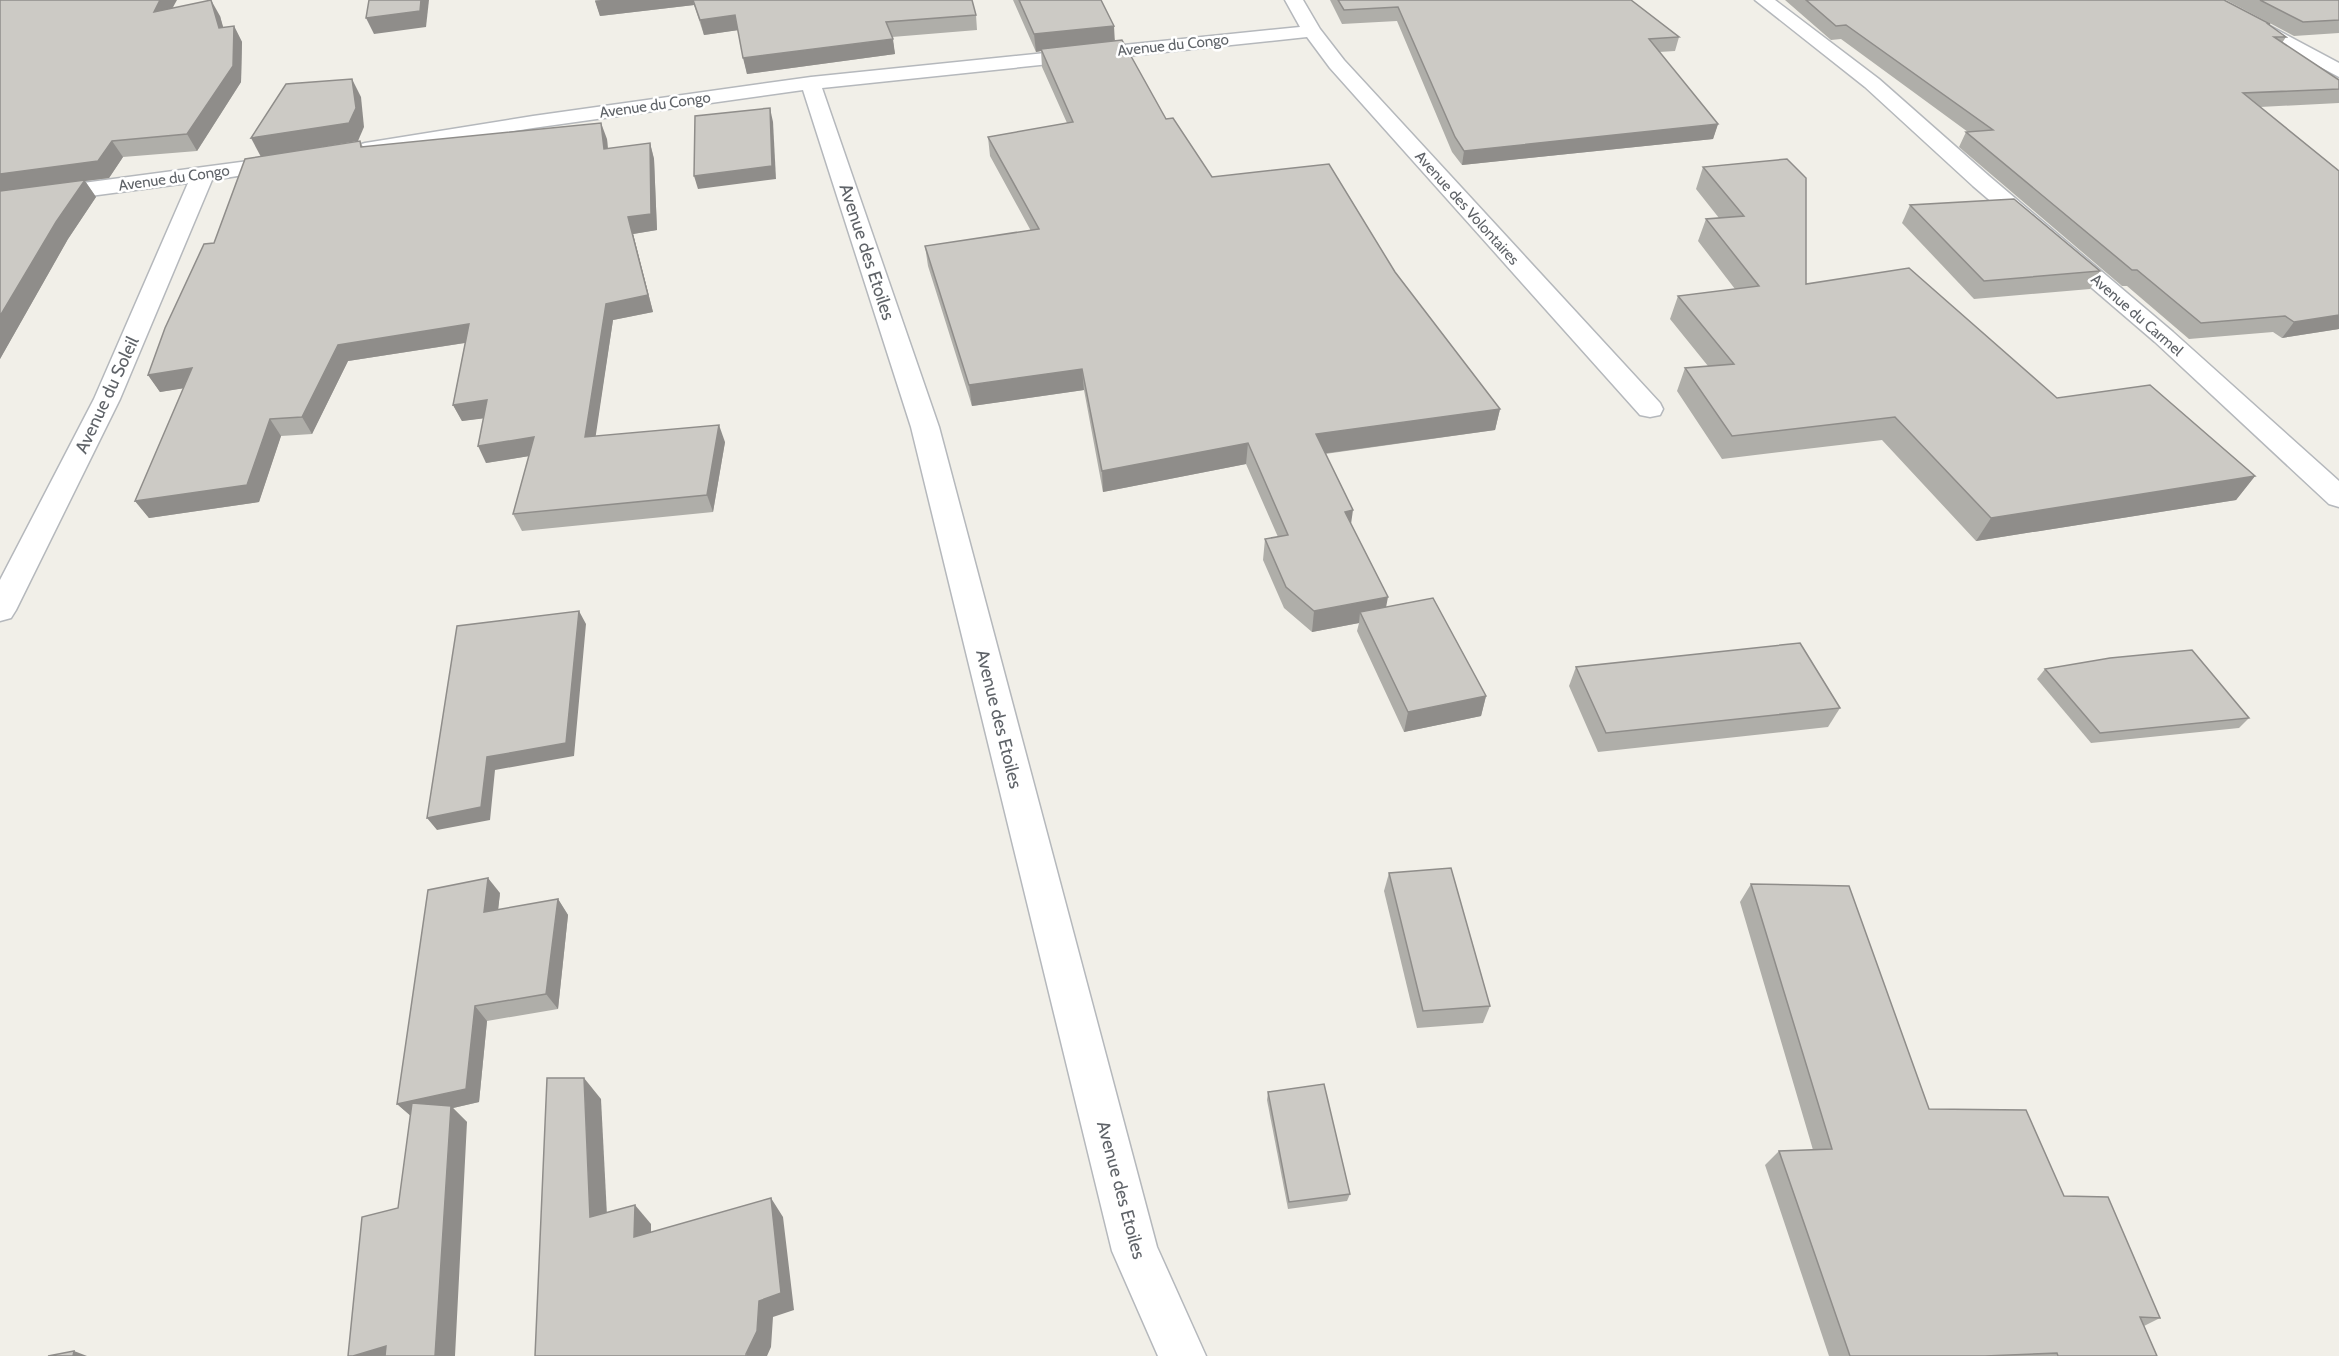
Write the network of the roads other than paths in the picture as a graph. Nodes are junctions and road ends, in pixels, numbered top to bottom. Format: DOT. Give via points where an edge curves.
graph roads {
  1 [pos="1294,0"];
  2 [pos="1764,0"];
  3 [pos="2208,0"];
  4 [pos="1312,30"];
  5 [pos="2339,71"];
  6 [pos="811,83"];
  7 [pos="345,153"];
  8 [pos="309,158"];
  9 [pos="203,175"];
  10 [pos="0,201"];
  11 [pos="1650,409"];
  12 [pos="2339,497"];
  13 [pos="0,610"];
  14 [pos="1182,1356"];
  1 -- 4 [label="street, Avenue des Volontaires"];
  2 -- 12 [label="street, Avenue du Carmel" via="1872,83 2164,337"];
  3 -- 5 [label="street"];
  4 -- 6 [label="street, Avenue du Congo"];
  4 -- 11 [label="street, Avenue des Volontaires" via="1337,64"];
  6 -- 7 [label="street, Avenue du Congo"];
  6 -- 14 [label="street, Avenue des Etoiles" via="925,427 1135,1251"];
  8 -- 9 [label="street, Avenue du Congo"];
  9 -- 10 [label="street, Avenue du Congo"];
  9 -- 13 [label="street, Avenue du Soleil" via="107,399"];
}
